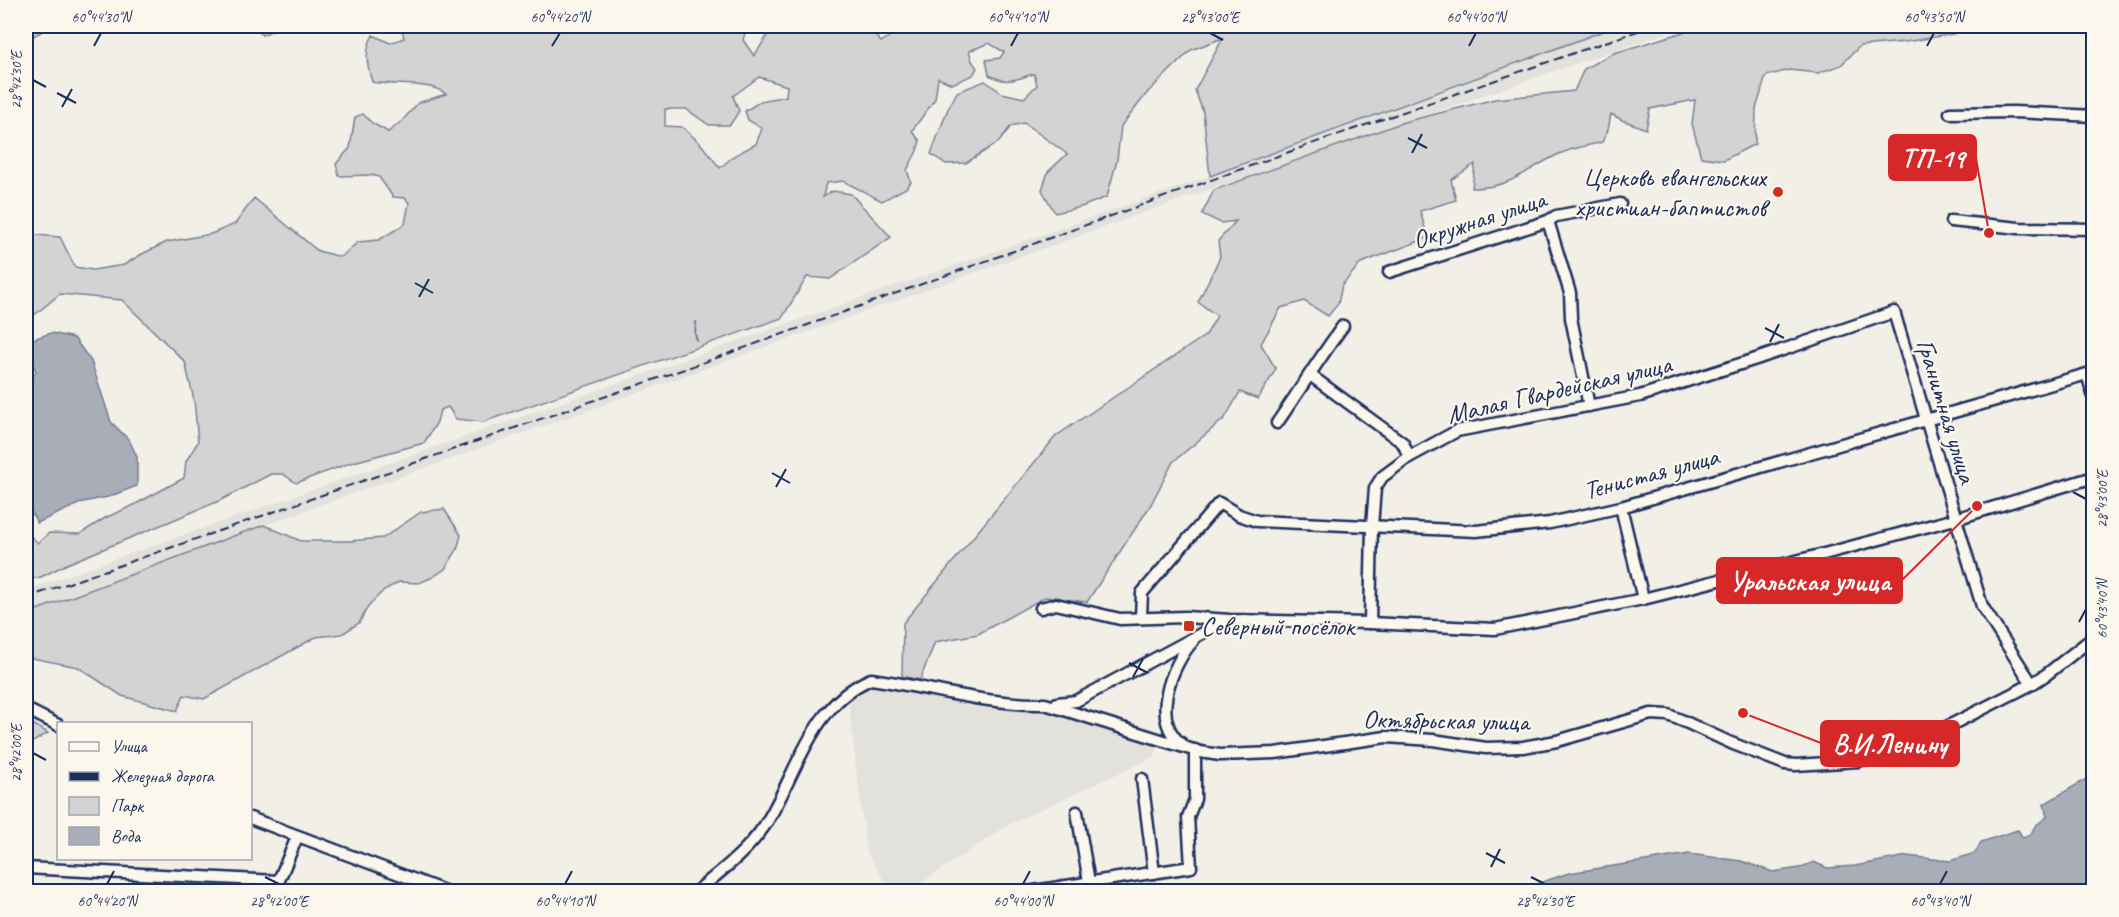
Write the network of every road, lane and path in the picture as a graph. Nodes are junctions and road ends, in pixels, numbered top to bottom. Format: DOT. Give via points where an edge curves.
graph roads {
  1 [pos="1950,113"];
  2 [pos="2094,116"];
  3 [pos="1620,204"];
  4 [pos="1548,221"];
  5 [pos="1951,221"];
  6 [pos="2094,229"];
  7 [pos="1389,272"];
  8 [pos="1894,312"];
  9 [pos="1343,326"];
  10 [pos="1310,375"];
  11 [pos="2094,397"];
  12 [pos="1589,406"];
  13 [pos="1926,419"];
  14 [pos="1277,423"];
  15 [pos="1409,457"];
  16 [pos="2094,477"];
  17 [pos="1621,507"];
  18 [pos="1955,519"];
  19 [pos="1372,526"];
  20 [pos="1643,599"];
  21 [pos="1041,608"];
  22 [pos="1141,617"];
  23 [pos="1230,620"];
  24 [pos="1370,623"];
  25 [pos="1201,634"];
  26 [pos="2094,637"];
  27 [pos="2032,684"];
  28 [pos="1045,704"];
  29 [pos="26,709"];
  30 [pos="57,724"];
  31 [pos="1183,745"];
  32 [pos="1195,750"];
  33 [pos="1142,779"];
  34 [pos="1077,812"];
  35 [pos="252,819"];
  36 [pos="297,837"];
  37 [pos="26,868"];
  38 [pos="1154,873"];
  39 [pos="1089,882"];
  40 [pos="276,886"];
  41 [pos="447,891"];
  42 [pos="696,891"];
  43 [pos="1027,891"];
  1 -- 2 [label="street"];
  3 -- 4 [label="street, Окружная улица" via="1556,216"];
  4 -- 7 [label="street, Окружная улица"];
  4 -- 12 [label="street" via="1570,293 1571,318"];
  5 -- 6 [label="street" via="2019,228"];
  8 -- 12 [label="street, Малая Гвардейская улица" via="1640,396"];
  8 -- 13 [label="street, Гранитная улица"];
  9 -- 10 [label="street"];
  10 -- 14 [label="street"];
  10 -- 15 [label="street" via="1403,443"];
  11 -- 13 [label="street, Тенистая улица" via="2087,374"];
  12 -- 15 [label="street, Малая Гвардейская улица" via="1456,432"];
  13 -- 17 [label="street, Тенистая улица"];
  13 -- 18 [label="street, Гранитная улица"];
  15 -- 19 [label="street, Малая Гвардейская улица" via="1382,477 1375,488"];
  16 -- 18 [label="street"];
  17 -- 19 [label="street, Тенистая улица" via="1550,523 1476,531"];
  17 -- 20 [label="street"];
  18 -- 20 [label="street"];
  18 -- 27 [label="street, Гранитная улица" via="1982,606"];
  19 -- 22 [label="street, Тенистая улица" via="1257,521 1219,502 1142,593"];
  19 -- 24 [label="street, Малая Гвардейская улица"];
  20 -- 24 [label="street" via="1495,629"];
  21 -- 22 [label="street" via="1056,604 1120,619"];
  22 -- 23 [label="street"];
  23 -- 24 [label="street"];
  23 -- 25 [label="street"];
  25 -- 28 [label="street" via="1076,701"];
  25 -- 31 [label="street" via="1180,656 1167,688 1169,726"];
  26 -- 27 [label="street, Октябрьская улица"];
  27 -- 32 [label="street, Октябрьская улица" via="1899,751 1858,761 1785,764 1668,715 1651,714 1523,747 1486,748 1386,737 1275,753 1220,755"];
  28 -- 31 [label="street, Октябрьская улица"];
  28 -- 42 [label="street, Октябрьская улица" via="993,702 871,679 855,685 821,720 765,825 749,846"];
  29 -- 30 [label="street"];
  31 -- 32 [label="street, Октябрьская улица"];
  32 -- 38 [label="street" via="1195,799 1188,817 1191,867"];
  33 -- 38 [label="street"];
  34 -- 39 [label="street"];
  35 -- 36 [label="street"];
  36 -- 40 [label="street"];
  36 -- 41 [label="street"];
  37 -- 40 [label="street"];
  38 -- 39 [label="street"];
  39 -- 43 [label="street"];
}
